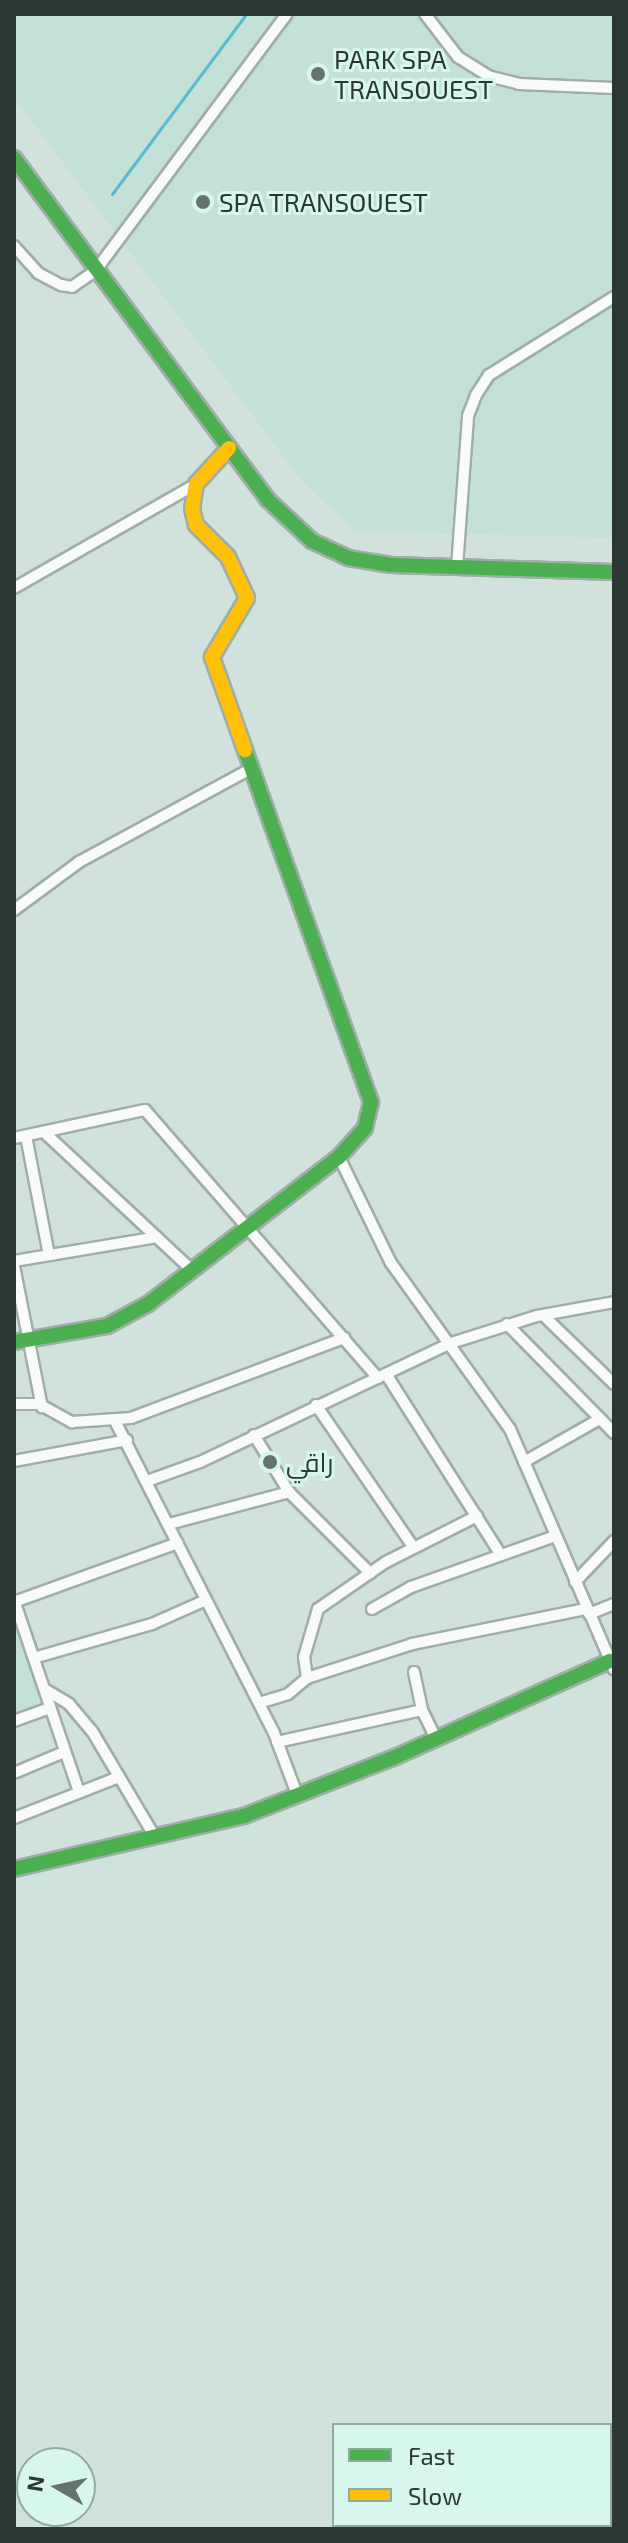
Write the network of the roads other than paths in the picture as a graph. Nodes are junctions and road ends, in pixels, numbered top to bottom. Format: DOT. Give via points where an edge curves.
graph roads {
  1 [pos="287,14"];
  2 [pos="425,14"];
  3 [pos="614,88"];
  4 [pos="14,158"];
  5 [pos="14,246"];
  6 [pos="96,270"];
  7 [pos="614,297"];
  8 [pos="229,448"];
  9 [pos="196,484"];
  10 [pos="457,567"];
  11 [pos="614,572"];
  12 [pos="14,588"];
  13 [pos="252,768"];
  14 [pos="14,910"];
  15 [pos="46,1134"];
  16 [pos="26,1136"];
  17 [pos="14,1138"];
  18 [pos="339,1157"];
  19 [pos="249,1226"];
  20 [pos="157,1237"];
  21 [pos="49,1255"];
  22 [pos="14,1263"];
  23 [pos="192,1270"];
  24 [pos="614,1302"];
  25 [pos="543,1315"];
  26 [pos="507,1324"];
  27 [pos="344,1338"];
  28 [pos="21,1341"];
  29 [pos="448,1344"];
  30 [pos="382,1376"];
  31 [pos="614,1384"];
  32 [pos="14,1404"];
  33 [pos="316,1405"];
  34 [pos="42,1407"];
  35 [pos="598,1420"];
  36 [pos="115,1421"];
  37 [pos="614,1433"];
  38 [pos="254,1435"];
  39 [pos="127,1440"];
  40 [pos="14,1461"];
  41 [pos="524,1462"];
  42 [pos="150,1480"];
  43 [pos="289,1492"];
  44 [pos="477,1516"];
  45 [pos="169,1524"];
  46 [pos="555,1536"];
  47 [pos="614,1541"];
  48 [pos="178,1543"];
  49 [pos="414,1548"];
  50 [pos="501,1555"];
  51 [pos="370,1573"];
  52 [pos="575,1582"];
  53 [pos="206,1600"];
  54 [pos="14,1601"];
  55 [pos="614,1604"];
  56 [pos="372,1609"];
  57 [pos="588,1612"];
  58 [pos="37,1657"];
  59 [pos="612,1665"];
  60 [pos="414,1672"];
  61 [pos="307,1678"];
  62 [pos="46,1690"];
  63 [pos="259,1703"];
  64 [pos="50,1708"];
  65 [pos="422,1710"];
  66 [pos="14,1721"];
  67 [pos="436,1739"];
  68 [pos="277,1742"];
  69 [pos="64,1752"];
  70 [pos="14,1773"];
  71 [pos="119,1777"];
  72 [pos="79,1792"];
  73 [pos="298,1797"];
  74 [pos="14,1818"];
  75 [pos="155,1837"];
  76 [pos="14,1869"];
  1 -- 6 [label="street"];
  2 -- 3 [label="street" via="458,57 488,76 519,84"];
  4 -- 6 [label="street"];
  5 -- 6 [label="street" via="38,273 61,285 72,287"];
  6 -- 8 [label="street"];
  7 -- 10 [label="street" via="489,375 476,395 468,416"];
  8 -- 9 [label="street"];
  8 -- 10 [label="street" via="276,508 331,551 367,563"];
  9 -- 12 [label="street"];
  9 -- 13 [label="street" via="196,525 228,557 247,598 212,657"];
  10 -- 11 [label="street"];
  13 -- 14 [label="street" via="79,862"];
  13 -- 18 [label="street" via="371,1102 365,1128"];
  15 -- 16 [label="street"];
  15 -- 19 [label="street" via="145,1110"];
  15 -- 20 [label="street"];
  16 -- 17 [label="street"];
  16 -- 21 [label="street"];
  18 -- 19 [label="street"];
  18 -- 29 [label="street" via="391,1263"];
  19 -- 23 [label="street"];
  19 -- 27 [label="street"];
  20 -- 21 [label="street"];
  20 -- 23 [label="street"];
  21 -- 22 [label="street"];
  22 -- 28 [label="street"];
  23 -- 28 [label="street" via="107,1326"];
  24 -- 25 [label="street"];
  25 -- 26 [label="street"];
  25 -- 31 [label="street"];
  26 -- 29 [label="street"];
  26 -- 35 [label="street"];
  27 -- 30 [label="street"];
  27 -- 36 [label="street"];
  28 -- 34 [label="street"];
  29 -- 30 [label="street"];
  29 -- 41 [label="street" via="510,1429"];
  30 -- 33 [label="street"];
  30 -- 44 [label="street"];
  32 -- 34 [label="street"];
  33 -- 38 [label="street"];
  33 -- 49 [label="street"];
  34 -- 36 [label="street" via="72,1422"];
  35 -- 37 [label="street"];
  35 -- 41 [label="street"];
  36 -- 39 [label="street"];
  38 -- 42 [label="street"];
  38 -- 43 [label="street"];
  39 -- 40 [label="street"];
  39 -- 42 [label="street"];
  41 -- 46 [label="street"];
  42 -- 45 [label="street"];
  43 -- 45 [label="street"];
  43 -- 51 [label="street"];
  44 -- 49 [label="street"];
  44 -- 50 [label="street"];
  45 -- 48 [label="street"];
  46 -- 50 [label="street"];
  46 -- 52 [label="street"];
  47 -- 52 [label="street"];
  48 -- 53 [label="street"];
  48 -- 54 [label="street"];
  49 -- 51 [label="street"];
  50 -- 56 [label="street" via="411,1587"];
  51 -- 61 [label="street" via="318,1609 304,1657"];
  52 -- 57 [label="street"];
  53 -- 58 [label="street" via="152,1624"];
  53 -- 63 [label="street"];
  54 -- 58 [label="street"];
  55 -- 57 [label="street"];
  57 -- 59 [label="street"];
  57 -- 61 [label="street" via="412,1644"];
  58 -- 62 [label="street"];
  59 -- 67 [label="street"];
  60 -- 65 [label="street"];
  61 -- 63 [label="street" via="288,1694"];
  62 -- 64 [label="street"];
  62 -- 71 [label="street" via="84,1722"];
  63 -- 68 [label="street"];
  64 -- 66 [label="street"];
  64 -- 69 [label="street"];
  65 -- 67 [label="street"];
  65 -- 68 [label="street"];
  67 -- 73 [label="street"];
  68 -- 73 [label="street"];
  69 -- 70 [label="street"];
  69 -- 72 [label="street"];
  71 -- 72 [label="street"];
  71 -- 75 [label="street"];
  72 -- 74 [label="street"];
  73 -- 75 [label="street"];
  75 -- 76 [label="street"];
}
